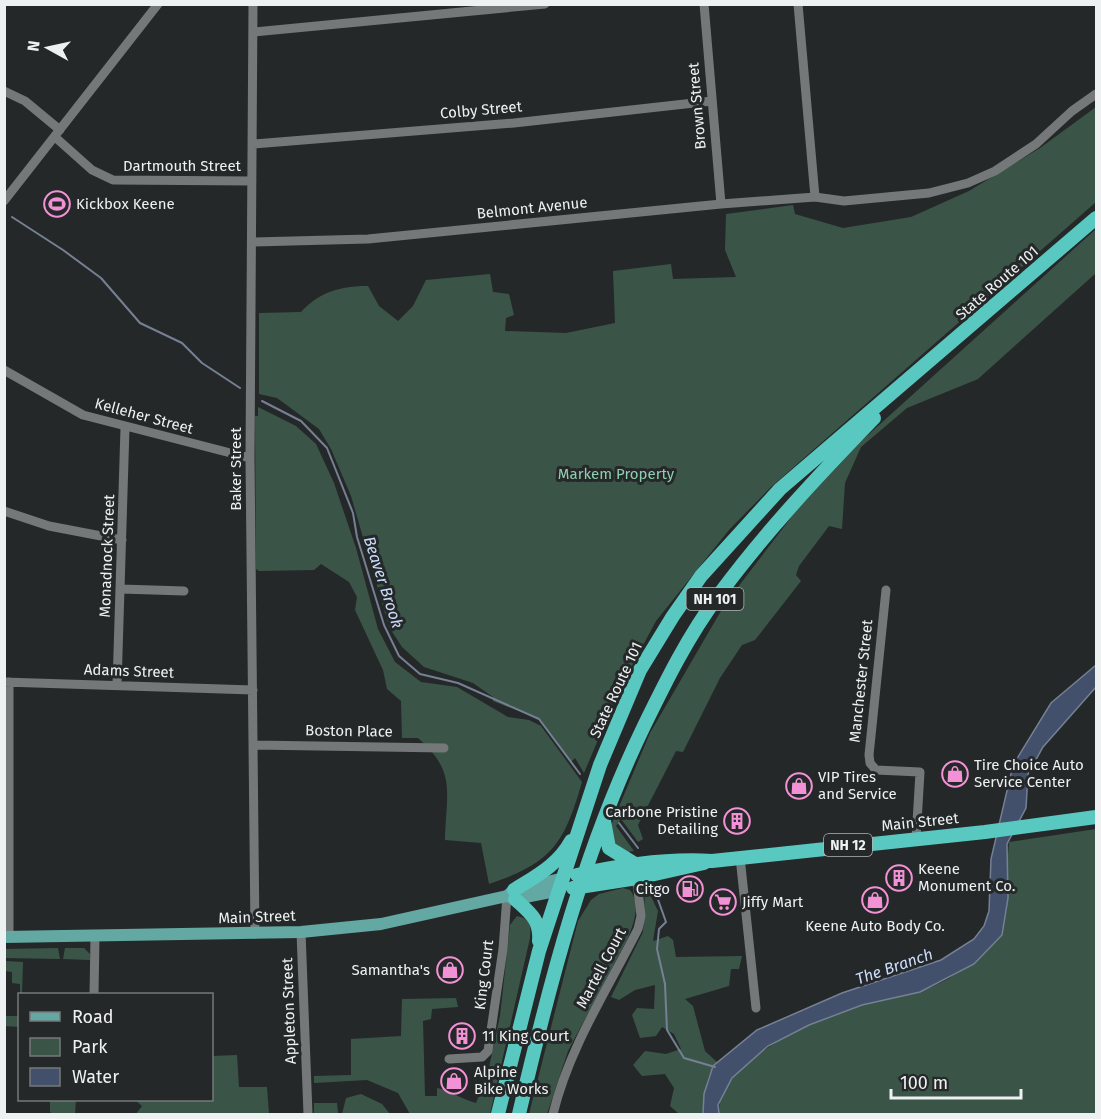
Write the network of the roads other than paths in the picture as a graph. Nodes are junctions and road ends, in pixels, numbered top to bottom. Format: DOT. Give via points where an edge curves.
graph roads {
  1 [pos="158,4"];
  2 [pos="253,4"];
  3 [pos="545,4"];
  4 [pos="704,4"];
  5 [pos="798,4"];
  6 [pos="253,32"];
  7 [pos="4,91"];
  8 [pos="1096,94"];
  9 [pos="712,101"];
  10 [pos="57,134"];
  11 [pos="252,144"];
  12 [pos="252,181"];
  13 [pos="815,197"];
  14 [pos="4,201"];
  15 [pos="722,204"];
  16 [pos="1096,218"];
  17 [pos="252,242"];
  18 [pos="4,370"];
  19 [pos="920,372"];
  20 [pos="125,428"];
  21 [pos="250,458"];
  22 [pos="4,511"];
  23 [pos="122,540"];
  24 [pos="122,589"];
  25 [pos="886,590"];
  26 [pos="184,591"];
  27 [pos="7,682"];
  28 [pos="117,685"];
  29 [pos="253,690"];
  30 [pos="253,745"];
  31 [pos="444,748"];
  32 [pos="606,813"];
  33 [pos="1096,817"];
  34 [pos="584,818"];
  35 [pos="916,838"];
  36 [pos="740,857"];
  37 [pos="636,871"];
  38 [pos="581,880"];
  39 [pos="562,884"];
  40 [pos="512,895"];
  41 [pos="301,932"];
  42 [pos="255,934"];
  43 [pos="7,937"];
  44 [pos="95,937"];
  45 [pos="539,951"];
  46 [pos="94,993"];
  47 [pos="756,1008"];
  48 [pos="449,1059"];
  49 [pos="308,1114"];
  50 [pos="498,1114"];
  51 [pos="519,1114"];
  52 [pos="553,1114"];
  1 -- 10 [label="street"];
  2 -- 6 [label="street, Baker Street"];
  3 -- 6 [label="street"];
  4 -- 9 [label="street, Brown Street"];
  5 -- 13 [label="street"];
  6 -- 11 [label="street, Baker Street"];
  7 -- 10 [label="street, Dartmouth Street" via="25,101"];
  8 -- 13 [label="street, Belmont Avenue" via="1036,144 995,171 968,183 929,193 844,201"];
  9 -- 11 [label="street, Colby Street" via="514,123"];
  9 -- 15 [label="street, Brown Street"];
  10 -- 12 [label="street, Dartmouth Street" via="92,170 113,180"];
  10 -- 14 [label="street"];
  11 -- 12 [label="street, Baker Street"];
  12 -- 17 [label="street, Baker Street"];
  13 -- 15 [label="street, Belmont Avenue"];
  15 -- 17 [label="street, Belmont Avenue" via="368,239"];
  16 -- 19 [label="highway, State Route 101 / NH 101"];
  17 -- 21 [label="street, Baker Street"];
  18 -- 20 [label="street, Kelleher Street" via="83,415"];
  19 -- 32 [label="highway, State Route 101 / NH 101" via="805,489 716,597 667,677"];
  19 -- 34 [label="highway, State Route 101 / NH 101" via="794,476 701,576 640,670 600,765"];
  20 -- 21 [label="street, Kelleher Street"];
  20 -- 23 [label="street, Monadnock Street"];
  21 -- 29 [label="street, Baker Street"];
  22 -- 23 [label="street" via="50,526"];
  23 -- 24 [label="street, Monadnock Street"];
  24 -- 26 [label="street"];
  24 -- 28 [label="street, Monadnock Street"];
  25 -- 35 [label="street, Manchester Street" via="869,755 876,770 920,772"];
  27 -- 28 [label="street, Adams Street"];
  27 -- 43 [label="street"];
  28 -- 29 [label="street, Adams Street"];
  29 -- 30 [label="street, Baker Street"];
  30 -- 31 [label="street, Boston Place"];
  30 -- 42 [label="street, Baker Street"];
  32 -- 37 [label="highway" via="603,823 609,848"];
  32 -- 38 [label="highway, State Route 101 / NH 101"];
  33 -- 35 [label="highway, Main Street / NH 12"];
  34 -- 39 [label="highway, State Route 101 / NH 101"];
  34 -- 40 [label="highway" via="565,852 549,869"];
  35 -- 36 [label="highway, Main Street / NH 12"];
  36 -- 37 [label="highway, Main Street / NH 12" via="685,859"];
  36 -- 47 [label="street"];
  37 -- 38 [label="highway, Main Street / NH 12"];
  37 -- 52 [label="street, Martell Court" via="641,916 638,929 578,1042"];
  38 -- 39 [label="highway, Main Street"];
  38 -- 51 [label="highway, State Route 101"];
  39 -- 40 [label="main road, Main Street"];
  39 -- 45 [label="highway, State Route 101"];
  40 -- 41 [label="main road, Main Street" via="381,924"];
  40 -- 45 [label="highway" via="536,919 540,928"];
  40 -- 48 [label="street, King Court" via="488,1051 482,1057"];
  41 -- 42 [label="main road, Main Street"];
  41 -- 49 [label="street, Appleton Street"];
  42 -- 44 [label="main road, Main Street"];
  43 -- 44 [label="main road, Main Street"];
  44 -- 46 [label="street"];
  45 -- 50 [label="highway, State Route 101"];
}
